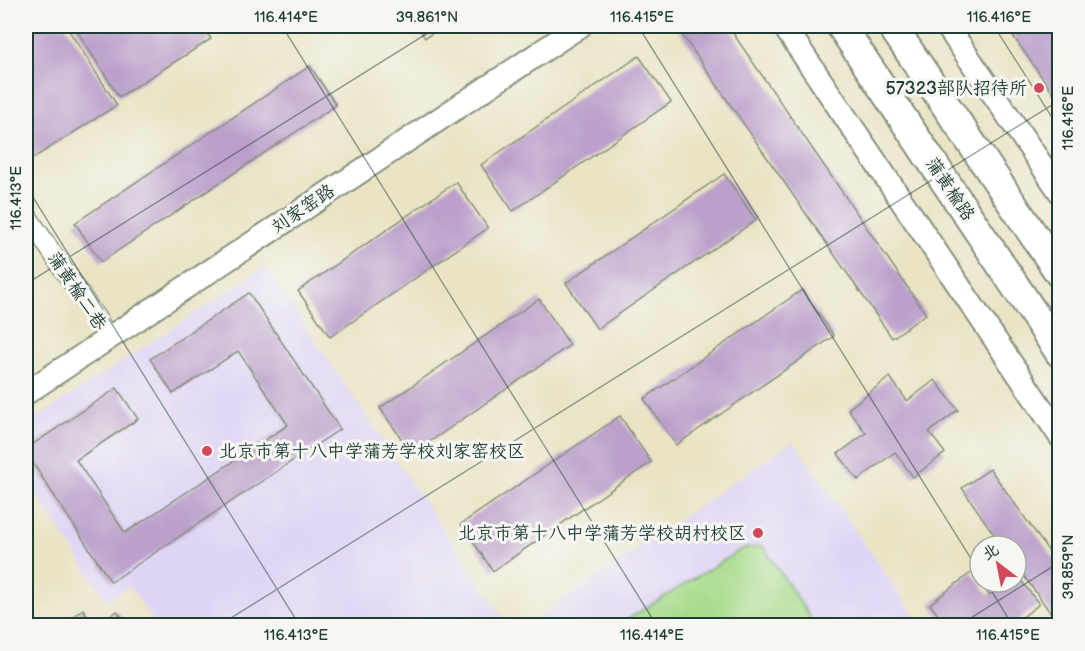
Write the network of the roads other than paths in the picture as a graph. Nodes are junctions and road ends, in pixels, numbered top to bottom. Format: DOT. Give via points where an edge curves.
graph roads {
  1 [pos="580,26"];
  2 [pos="784,26"];
  3 [pos="841,26"];
  4 [pos="892,26"];
  5 [pos="947,26"];
  6 [pos="1059,192"];
  7 [pos="26,214"];
  8 [pos="1059,274"];
  9 [pos="109,337"];
  10 [pos="1059,353"];
  11 [pos="26,393"];
  12 [pos="1059,436"];
  1 -- 9 [label="street, 刘家窑路"];
  2 -- 12 [label="street"];
  3 -- 10 [label="main road, 蒲黄榆路"];
  4 -- 8 [label="main road"];
  5 -- 6 [label="street"];
  7 -- 9 [label="street, 蒲黄榆二巷"];
  9 -- 11 [label="street, 刘家窑路"];
}
